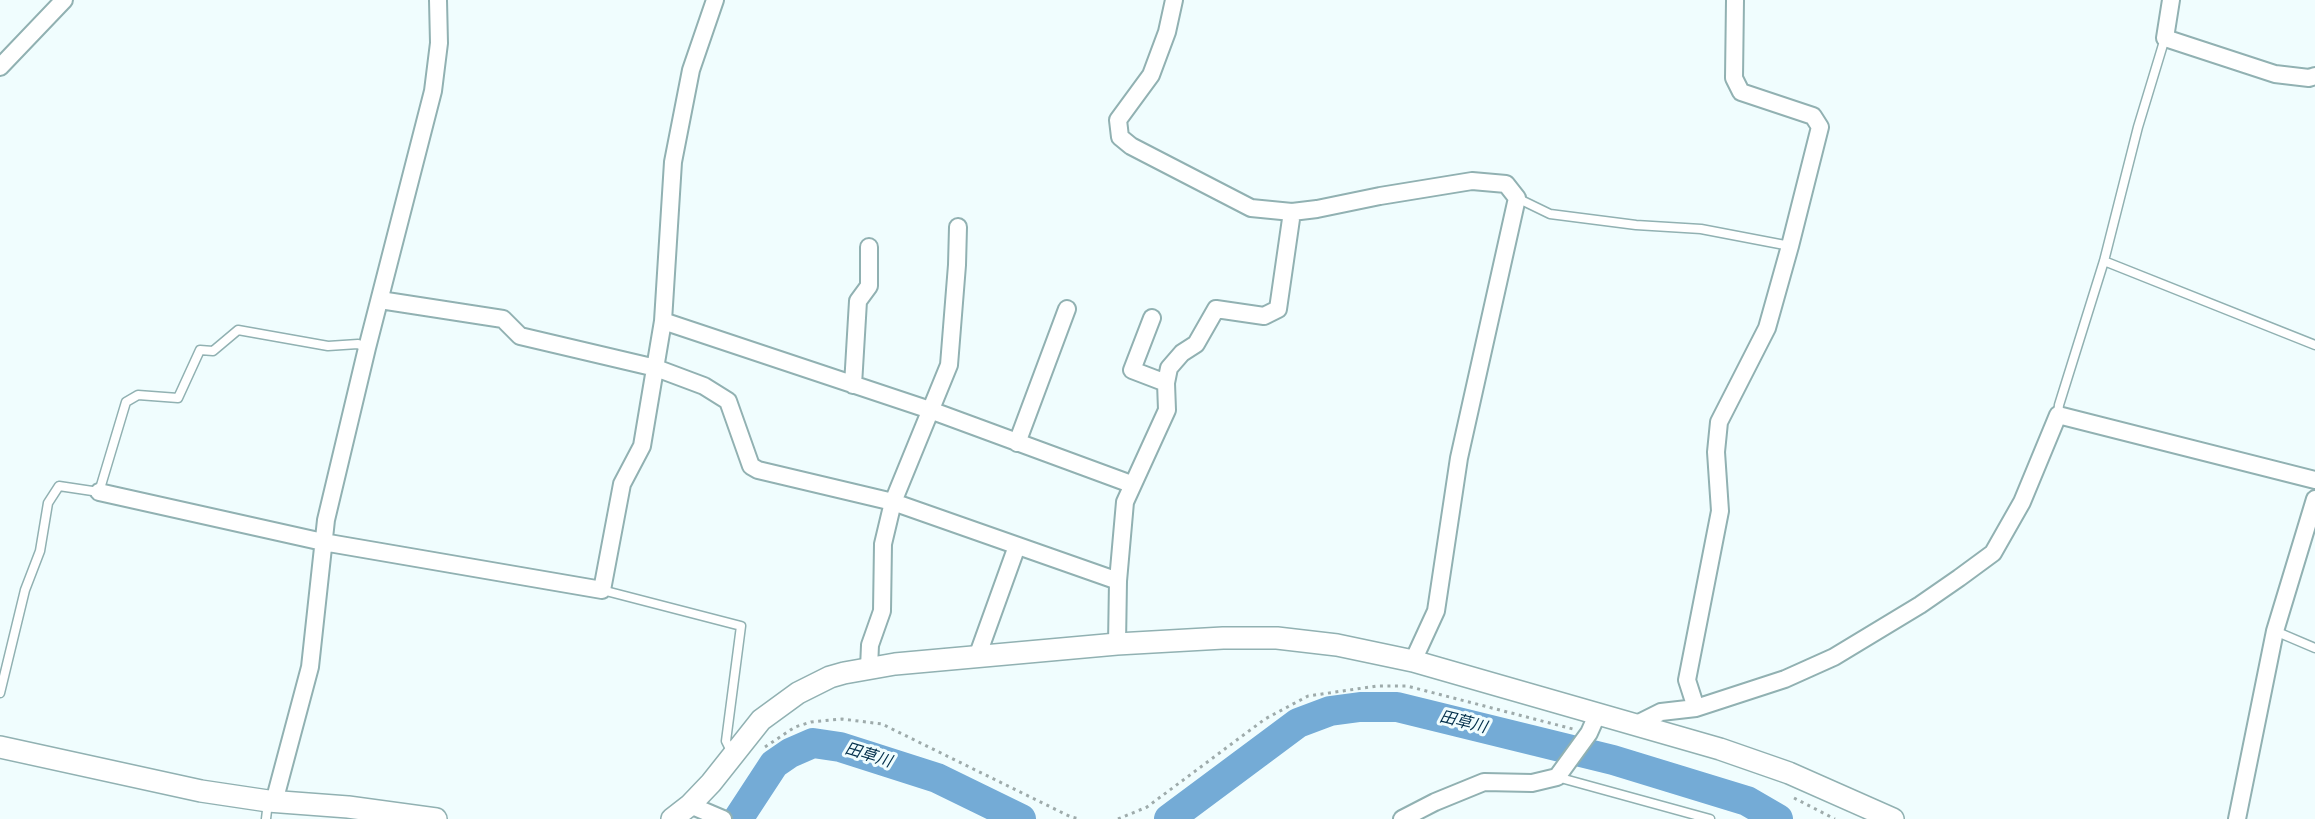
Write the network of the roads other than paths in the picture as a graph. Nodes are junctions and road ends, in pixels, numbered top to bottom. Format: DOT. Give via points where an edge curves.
graph roads {
  1 [pos="64,0"];
  2 [pos="438,0"];
  3 [pos="715,0"];
  4 [pos="1174,0"];
  5 [pos="1735,0"];
  6 [pos="2171,0"];
  7 [pos="2165,38"];
  8 [pos="0,67"];
  9 [pos="2315,76"];
  10 [pos="1517,198"];
  11 [pos="1292,212"];
  12 [pos="957,227"];
  13 [pos="1791,246"];
  14 [pos="869,247"];
  15 [pos="2103,261"];
  16 [pos="380,300"];
  17 [pos="1067,309"];
  18 [pos="1152,318"];
  19 [pos="663,321"];
  20 [pos="2315,345"];
  21 [pos="367,348"];
  22 [pos="656,368"];
  23 [pos="1166,383"];
  24 [pos="853,385"];
  25 [pos="930,410"];
  26 [pos="2058,415"];
  27 [pos="1017,443"];
  28 [pos="2315,480"];
  29 [pos="1131,484"];
  30 [pos="99,492"];
  31 [pos="2315,499"];
  32 [pos="893,502"];
  33 [pos="323,542"];
  34 [pos="1017,546"];
  35 [pos="1118,581"];
  36 [pos="602,590"];
  37 [pos="2275,632"];
  38 [pos="1117,644"];
  39 [pos="2315,648"];
  40 [pos="976,657"];
  41 [pos="1413,662"];
  42 [pos="869,668"];
  43 [pos="0,693"];
  44 [pos="1696,708"];
  45 [pos="1593,724"];
  46 [pos="1635,725"];
  47 [pos="0,747"];
  48 [pos="733,755"];
  49 [pos="1557,777"];
  50 [pos="690,805"];
  51 [pos="269,807"];
  52 [pos="348,813"];
  53 [pos="718,816"];
  54 [pos="436,819"];
  55 [pos="672,819"];
  56 [pos="1402,819"];
  57 [pos="1710,819"];
  58 [pos="1893,819"];
  59 [pos="2237,819"];
  1 -- 8 [label="street"];
  2 -- 16 [label="street" via="439,43 433,91"];
  3 -- 19 [label="street" via="691,70 673,162"];
  4 -- 11 [label="street" via="1167,32 1150,75 1118,120 1120,137 1251,208"];
  5 -- 13 [label="street" via="1734,78 1741,92 1813,116 1820,127"];
  6 -- 7 [label="street"];
  7 -- 9 [label="street" via="2275,74"];
  7 -- 15 [label="lane"];
  10 -- 11 [label="street" via="1506,184 1472,181"];
  10 -- 13 [label="lane" via="1550,214 1701,229"];
  10 -- 41 [label="street" via="1459,458 1436,611"];
  11 -- 23 [label="street" via="1278,309 1264,316 1216,309 1196,344 1169,368"];
  12 -- 25 [label="street" via="949,365"];
  13 -- 44 [label="street" via="1767,328 1719,422 1716,452 1720,511 1687,680"];
  14 -- 24 [label="street" via="869,286 858,301"];
  15 -- 20 [label="lane"];
  15 -- 26 [label="lane"];
  16 -- 21 [label="street"];
  16 -- 22 [label="street" via="503,319 520,336"];
  17 -- 27 [label="street"];
  18 -- 23 [label="street" via="1132,370"];
  19 -- 22 [label="street"];
  19 -- 24 [label="street"];
  21 -- 30 [label="lane" via="358,344 328,346 237,330 213,351 200,350 178,398 138,395 126,402"];
  21 -- 33 [label="street"];
  22 -- 32 [label="street" via="704,386 728,401 751,466 758,470"];
  22 -- 36 [label="street" via="642,446 622,484"];
  23 -- 29 [label="street" via="1167,410"];
  24 -- 25 [label="street"];
  25 -- 27 [label="street"];
  25 -- 32 [label="street"];
  26 -- 28 [label="street"];
  26 -- 44 [label="street" via="2022,502 1993,553 1920,605 1834,657 1785,679"];
  27 -- 29 [label="street"];
  29 -- 35 [label="street" via="1125,502"];
  30 -- 33 [label="street"];
  30 -- 43 [label="lane" via="59,486 48,503 40,551 25,590"];
  31 -- 37 [label="street"];
  32 -- 34 [label="street"];
  32 -- 42 [label="street" via="883,544 882,611 870,645"];
  33 -- 36 [label="street"];
  33 -- 51 [label="street" via="310,667"];
  34 -- 35 [label="street"];
  34 -- 40 [label="street"];
  35 -- 38 [label="street"];
  36 -- 48 [label="lane" via="741,626 727,724 726,741"];
  37 -- 39 [label="lane"];
  37 -- 59 [label="street"];
  38 -- 40 [label="street"];
  38 -- 41 [label="street" via="1277,638 1337,645"];
  40 -- 42 [label="street"];
  41 -- 45 [label="street"];
  42 -- 48 [label="street" via="830,677 798,693 761,720"];
  44 -- 46 [label="street" via="1661,712"];
  45 -- 46 [label="street"];
  45 -- 49 [label="street"];
  46 -- 58 [label="street" via="1789,773"];
  47 -- 51 [label="street"];
  48 -- 50 [label="street"];
  49 -- 56 [label="street" via="1532,783 1484,782"];
  49 -- 57 [label="lane"];
  50 -- 53 [label="street"];
  50 -- 55 [label="street"];
  51 -- 52 [label="street"];
  52 -- 54 [label="street"];
}
